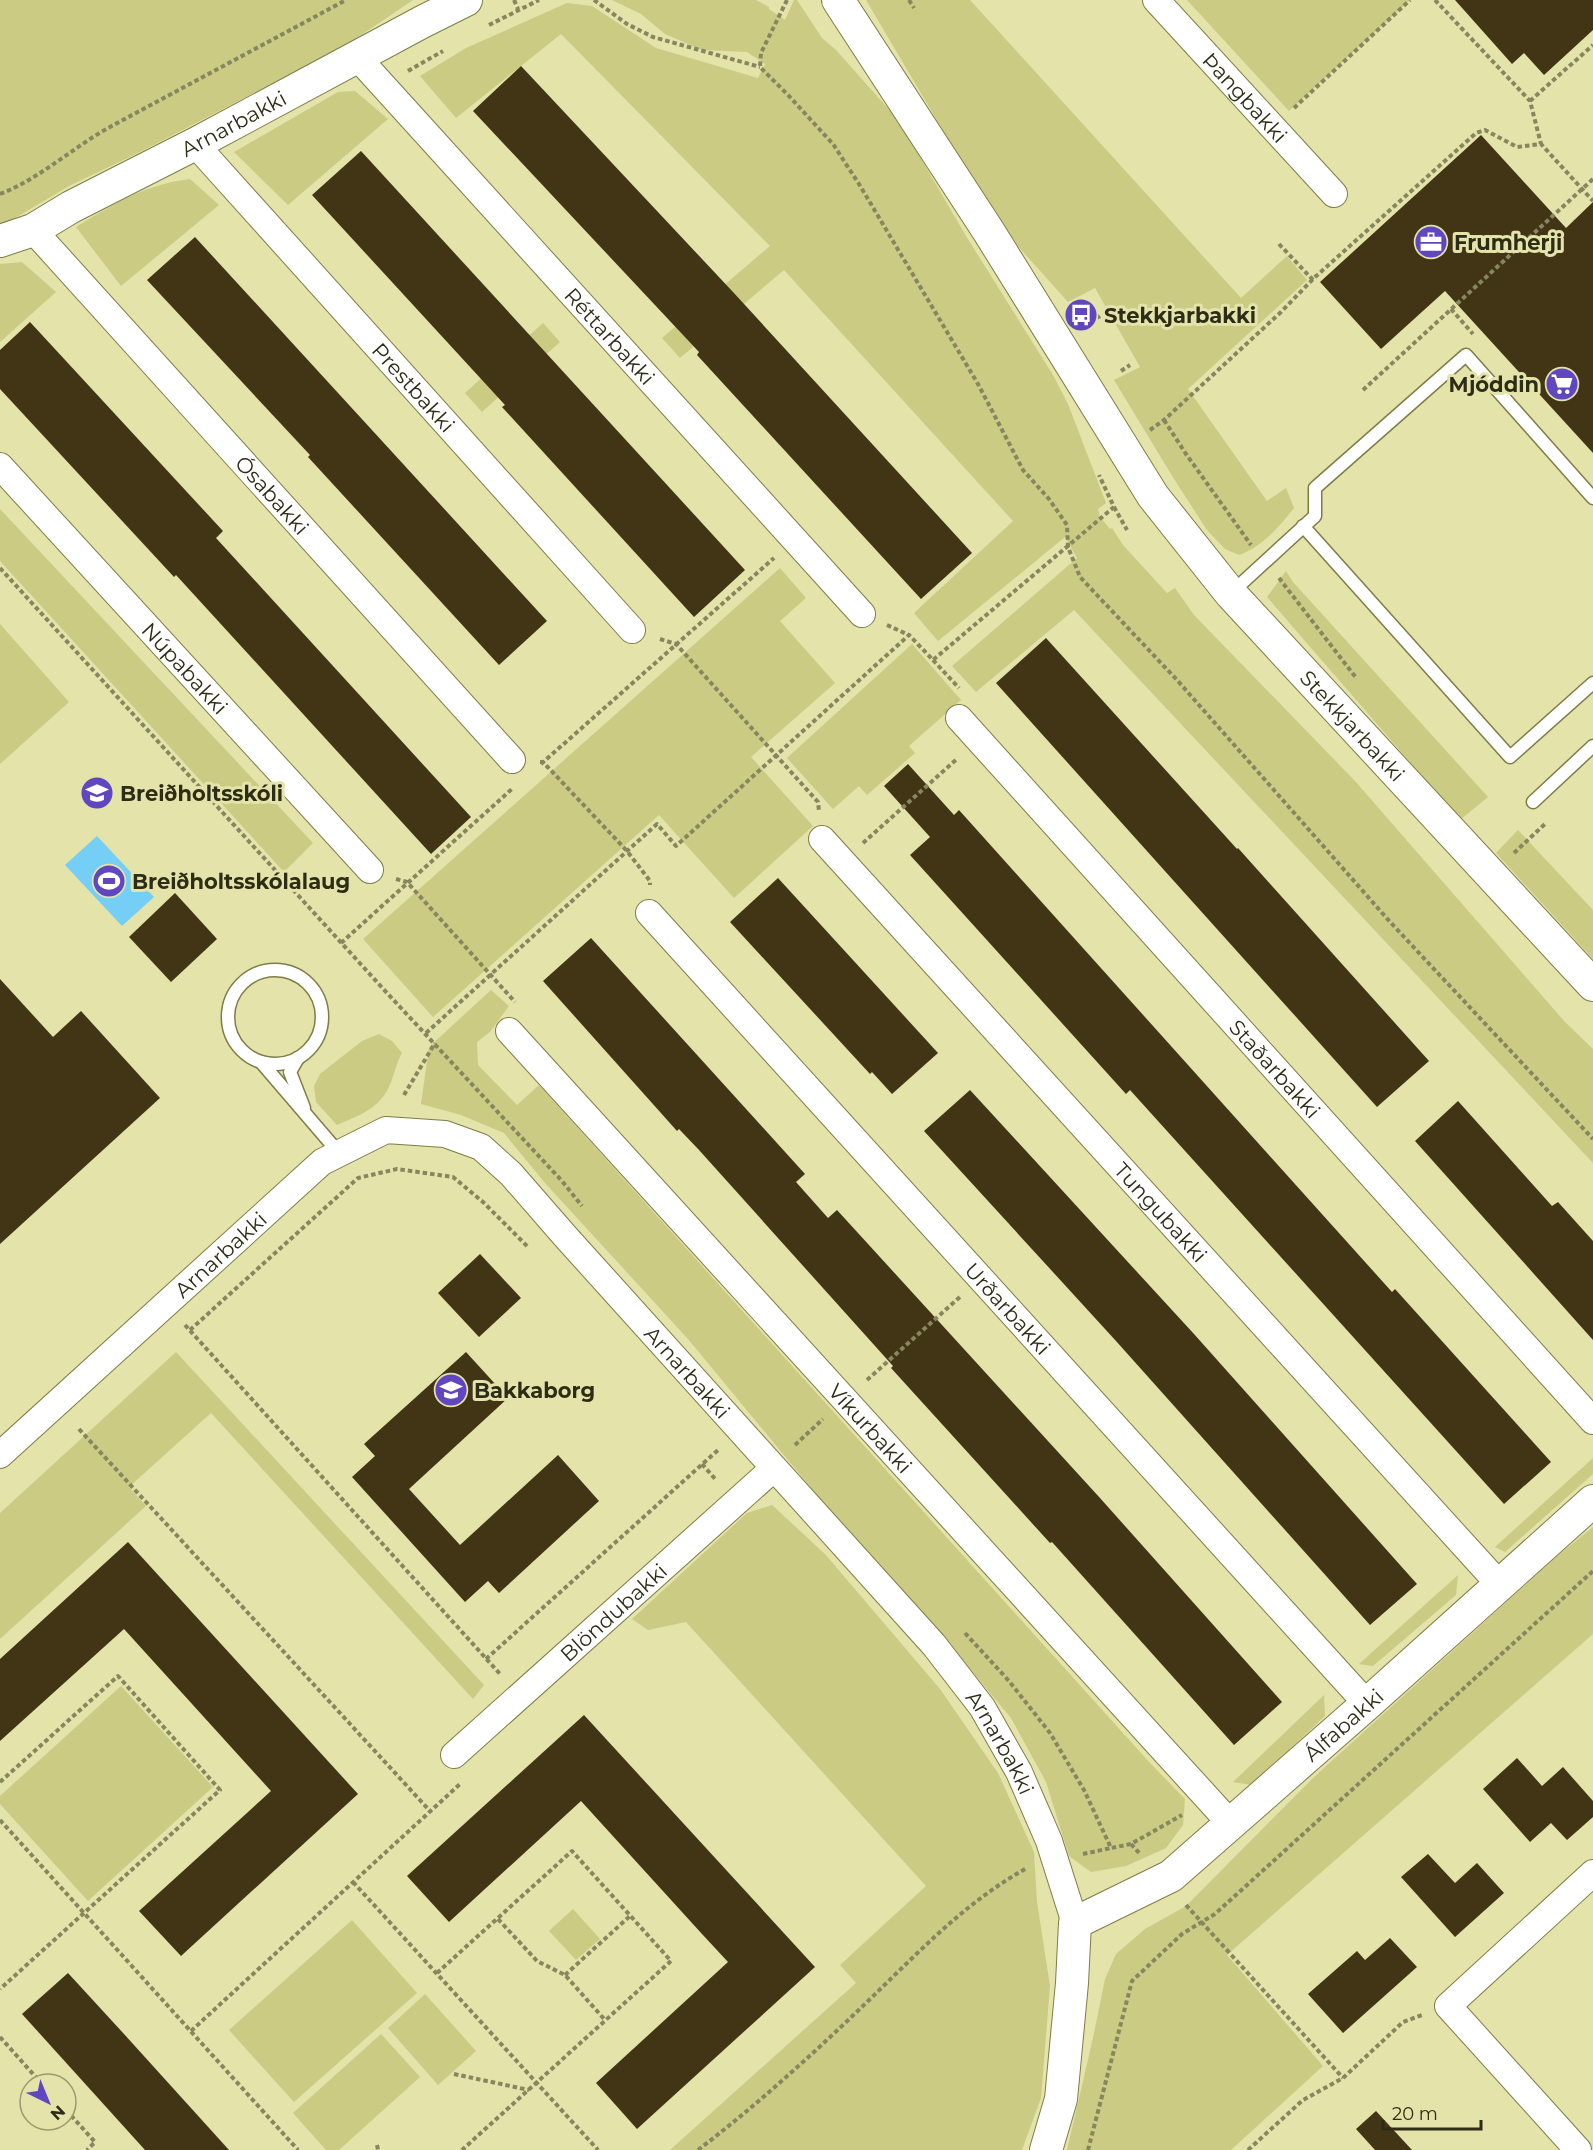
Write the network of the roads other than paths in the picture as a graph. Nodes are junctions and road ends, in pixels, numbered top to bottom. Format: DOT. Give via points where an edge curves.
graph roads {
  1 [pos="466,0"];
  2 [pos="838,0"];
  3 [pos="1156,0"];
  4 [pos="358,58"];
  5 [pos="195,144"];
  6 [pos="1334,194"];
  7 [pos="33,231"];
  8 [pos="0,241"];
  9 [pos="0,466"];
  10 [pos="1593,498"];
  11 [pos="1303,526"];
  12 [pos="1230,594"];
  13 [pos="862,614"];
  14 [pos="632,630"];
  15 [pos="1593,683"];
  16 [pos="959,718"];
  17 [pos="1593,746"];
  18 [pos="523,765"];
  19 [pos="1533,802"];
  20 [pos="822,839"];
  21 [pos="370,870"];
  22 [pos="649,913"];
  23 [pos="1593,985"];
  24 [pos="509,1031"];
  25 [pos="298,1058"];
  26 [pos="261,1062"];
  27 [pos="309,1120"];
  28 [pos="339,1153"];
  29 [pos="1593,1420"];
  30 [pos="0,1455"];
  31 [pos="773,1468"];
  32 [pos="1593,1501"];
  33 [pos="1500,1584"];
  34 [pos="1367,1704"];
  35 [pos="454,1755"];
  36 [pos="1232,1824"];
  37 [pos="1593,1873"];
  38 [pos="1075,1923"];
  39 [pos="1046,2150"];
  40 [pos="1578,2150"];
  1 -- 4 [label="street, Arnarbakki"];
  2 -- 12 [label="street, Stekkjarbakki" via="989,232 1141,478"];
  3 -- 6 [label="street, Þangbakki"];
  4 -- 5 [label="street, Arnarbakki"];
  4 -- 13 [label="street, Réttarbakki"];
  5 -- 7 [label="street, Arnarbakki" via="71,207"];
  5 -- 14 [label="street, Prestbakki"];
  7 -- 8 [label="street, Arnarbakki"];
  7 -- 18 [label="street, Ósabakki"];
  9 -- 21 [label="street, Núpabakki"];
  10 -- 11 [label="lane" via="1466,355 1315,489 1315,516"];
  11 -- 12 [label="lane"];
  11 -- 15 [label="lane" via="1510,757"];
  12 -- 23 [label="street, Stekkjarbakki"];
  16 -- 29 [label="street, Staðarbakki"];
  17 -- 19 [label="lane"];
  20 -- 33 [label="street, Tungubakki"];
  22 -- 34 [label="street, Urðarbakki"];
  24 -- 36 [label="street, Víkurbakki"];
  25 -- 26 [label="lane" via="273,1064"];
  25 -- 26 [label="lane" via="320,1032 319,999 296,975 279,970 262,972 247,980 235,992 229,1008 229,1025 235,1041 246,1054"];
  25 -- 27 [label="lane" via="290,1072"];
  26 -- 27 [label="lane"];
  27 -- 28 [label="lane"];
  28 -- 30 [label="street, Arnarbakki" via="322,1162"];
  28 -- 31 [label="street, Arnarbakki" via="387,1130 445,1134 481,1148 511,1174"];
  31 -- 35 [label="street, Blöndubakki"];
  31 -- 38 [label="street, Arnarbakki" via="934,1645 982,1707 1019,1772 1049,1841"];
  32 -- 33 [label="street, Álfabakki"];
  33 -- 34 [label="street, Álfabakki"];
  34 -- 36 [label="street, Álfabakki"];
  36 -- 38 [label="street, Álfabakki" via="1164,1881"];
  37 -- 40 [label="street" via="1448,2006"];
  38 -- 39 [label="street, Arnarbakki" via="1061,2099"];
}
